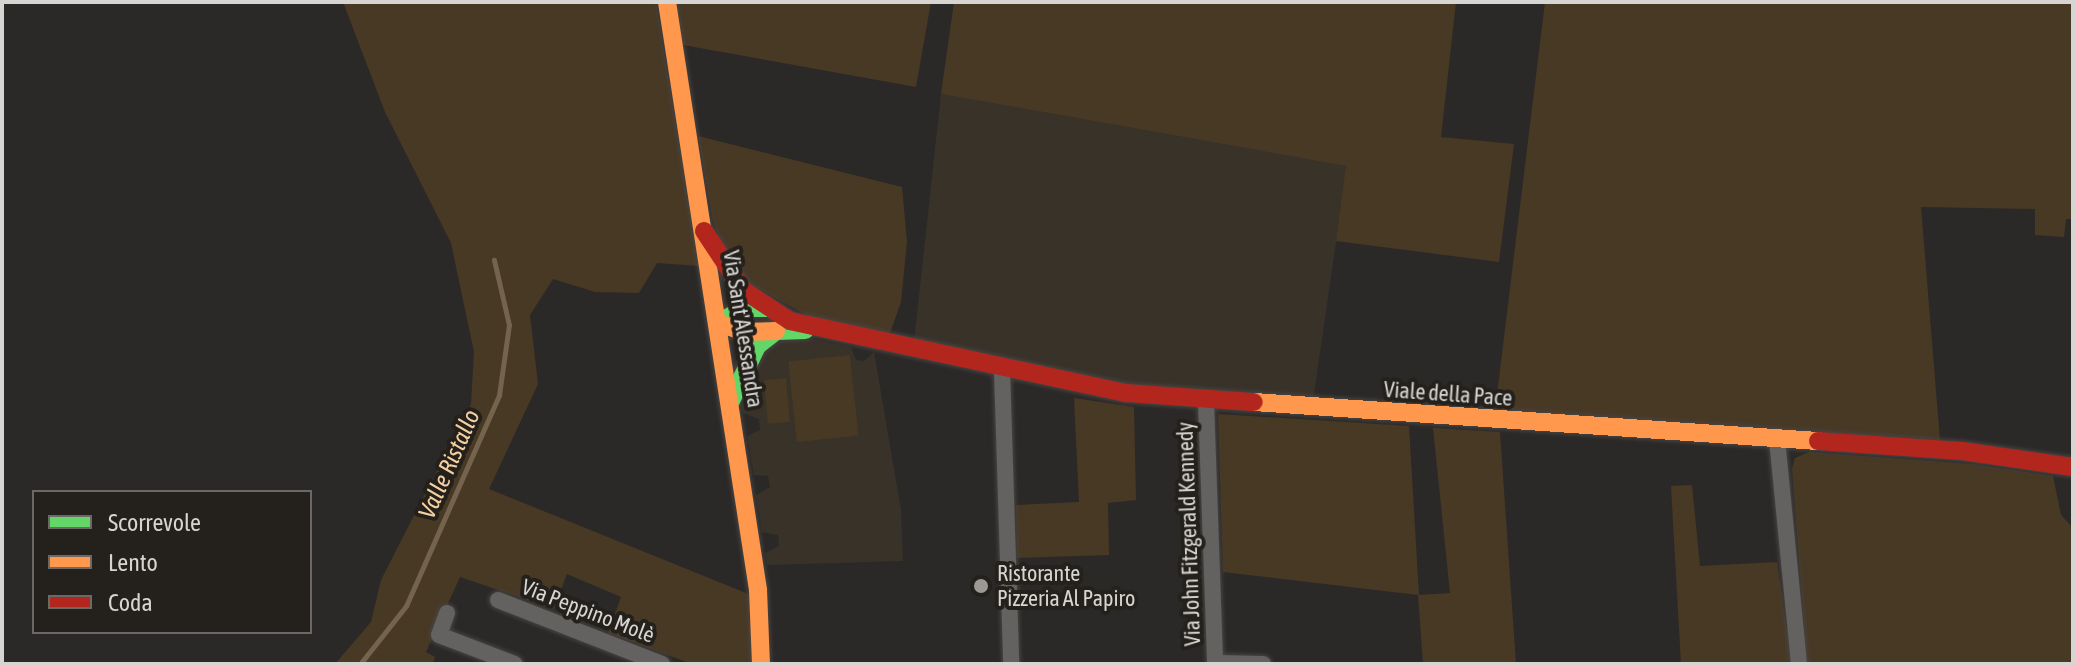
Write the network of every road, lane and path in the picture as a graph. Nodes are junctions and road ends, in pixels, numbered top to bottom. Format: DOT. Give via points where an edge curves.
graph roads {
  1 [pos="667,2"];
  2 [pos="704,231"];
  3 [pos="766,308"];
  4 [pos="717,323"];
  5 [pos="776,331"];
  6 [pos="826,332"];
  7 [pos="1002,370"];
  8 [pos="1206,402"];
  9 [pos="730,404"];
  10 [pos="1777,439"];
  11 [pos="2073,467"];
  12 [pos="498,600"];
  13 [pos="447,613"];
  14 [pos="515,664"];
  15 [pos="662,664"];
  16 [pos="761,664"];
  17 [pos="1011,664"];
  18 [pos="1215,664"];
  19 [pos="1263,664"];
  20 [pos="1799,664"];
  1 -- 2 [label="street, Via Sant'Alessandra"];
  2 -- 3 [label="street" via="724,267"];
  2 -- 4 [label="street, Via Sant'Alessandra"];
  3 -- 4 [label="street" via="747,308"];
  3 -- 6 [label="street"];
  4 -- 5 [label="street" via="746,332"];
  4 -- 9 [label="street, Via Sant'Alessandra"];
  5 -- 6 [label="street"];
  5 -- 9 [label="street" via="757,346 742,369"];
  6 -- 7 [label="street, Viale della Pace"];
  7 -- 8 [label="street, Viale della Pace"];
  7 -- 17 [label="street"];
  8 -- 10 [label="street, Viale della Pace"];
  8 -- 18 [label="street, Via John Fitzgerald Kennedy"];
  9 -- 16 [label="street, Via Sant'Alessandra" via="758,590"];
  10 -- 11 [label="street, Viale della Pace" via="1962,451"];
  10 -- 20 [label="street"];
  12 -- 15 [label="street, Via Peppino Molè"];
  13 -- 14 [label="street" via="439,635"];
  18 -- 19 [label="street"];
}
